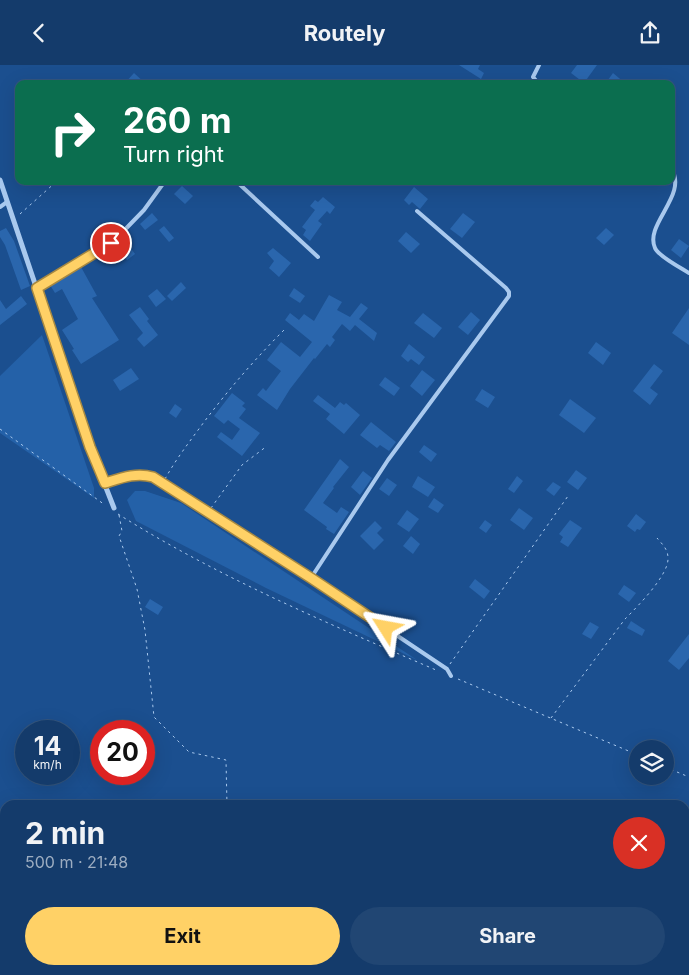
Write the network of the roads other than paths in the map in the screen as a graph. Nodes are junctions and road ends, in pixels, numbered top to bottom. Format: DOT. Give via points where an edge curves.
graph roads {
  1 [pos="539,65"];
  2 [pos="536,80"];
  3 [pos="675,171"];
  4 [pos="679,174"];
  5 [pos="0,180"];
  6 [pos="162,185"];
  7 [pos="240,185"];
  8 [pos="8,202"];
  9 [pos="0,207"];
  10 [pos="417,211"];
  11 [pos="670,213"];
  12 [pos="318,257"];
  13 [pos="689,273"];
  14 [pos="37,288"];
  15 [pos="105,483"];
  16 [pos="114,509"];
  17 [pos="311,578"];
  18 [pos="451,676"];
  1 -- 2 [label="lane" via="533,77"];
  3 -- 4 [label="lane"];
  5 -- 8 [label="street"];
  6 -- 14 [label="lane" via="111,243"];
  7 -- 12 [label="lane"];
  8 -- 9 [label="lane"];
  8 -- 14 [label="street"];
  10 -- 17 [label="lane" via="506,288 509,296 388,460"];
  11 -- 13 [label="lane" via="654,239 654,246"];
  14 -- 15 [label="street"];
  15 -- 16 [label="street"];
  15 -- 17 [label="lane" via="135,475 163,483"];
  17 -- 18 [label="lane" via="446,669"];
}
